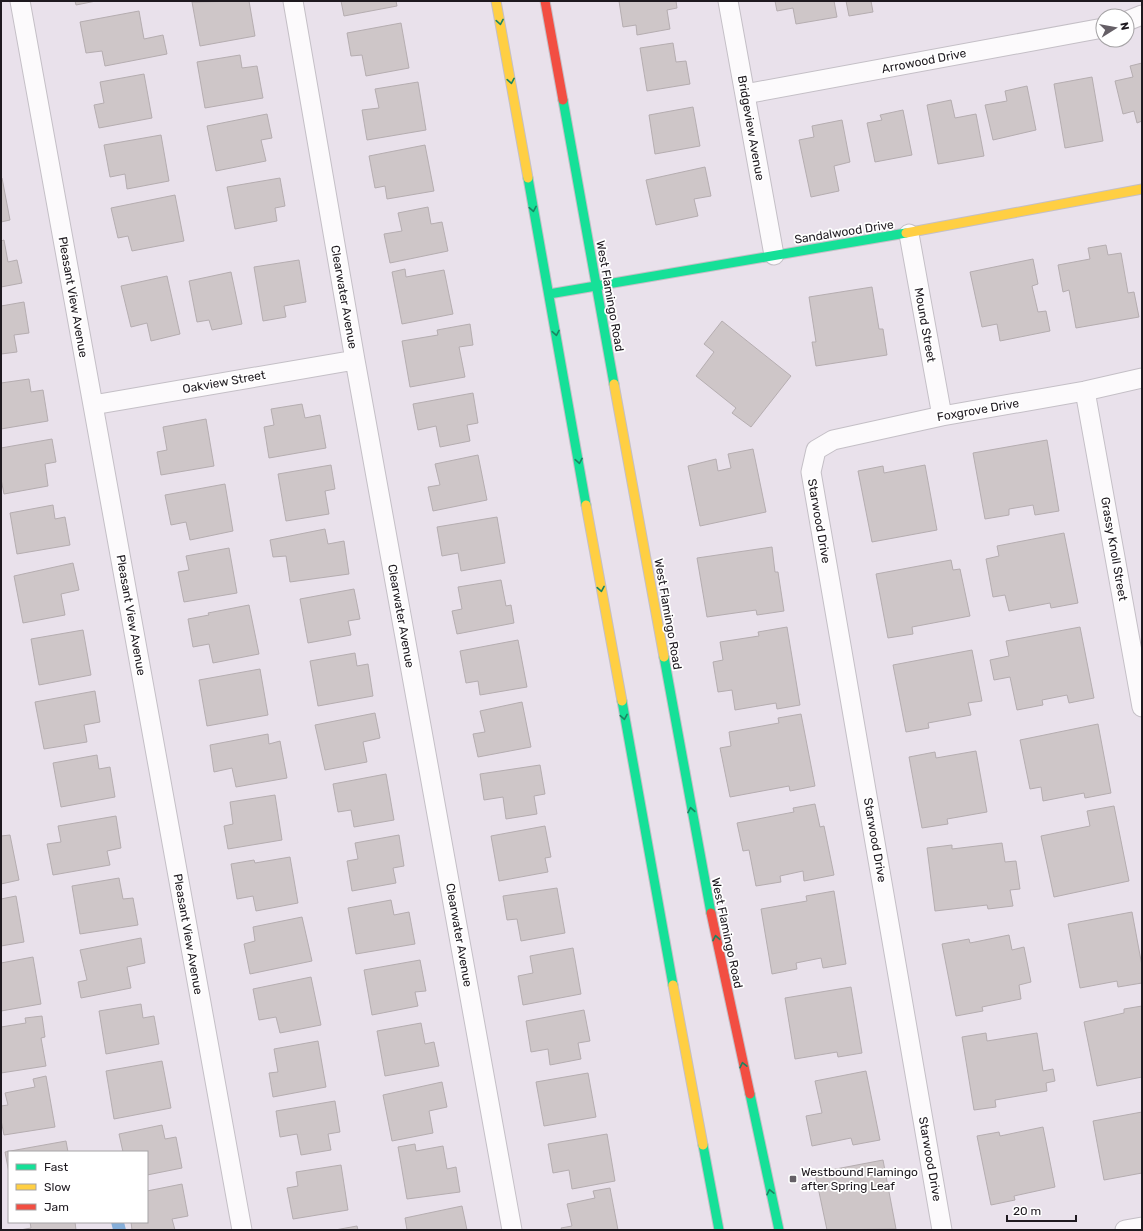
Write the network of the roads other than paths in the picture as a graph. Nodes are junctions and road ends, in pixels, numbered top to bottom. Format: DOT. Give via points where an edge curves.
graph roads {
  1 [pos="20,1"];
  2 [pos="293,1"];
  3 [pos="496,1"];
  4 [pos="545,1"];
  5 [pos="728,1"];
  6 [pos="1095,29"];
  7 [pos="745,94"];
  8 [pos="1142,189"];
  9 [pos="909,234"];
  10 [pos="774,255"];
  11 [pos="596,286"];
  12 [pos="549,294"];
  13 [pos="355,360"];
  14 [pos="1142,378"];
  15 [pos="1085,391"];
  16 [pos="93,405"];
  17 [pos="942,416"];
  18 [pos="816,450"];
  19 [pos="1142,707"];
  20 [pos="1142,1227"];
  21 [pos="242,1230"];
  22 [pos="512,1230"];
  23 [pos="719,1230"];
  24 [pos="779,1230"];
  25 [pos="942,1230"];
  26 [pos="1125,1230"];
  1 -- 16 [label="street, Pleasant View Avenue"];
  2 -- 13 [label="street, Clearwater Avenue"];
  3 -- 12 [label="main road, one-way"];
  4 -- 11 [label="main road, West Flamingo Road"];
  5 -- 7 [label="street, Bridgeview Avenue"];
  6 -- 7 [label="street, Arrowood Drive"];
  7 -- 10 [label="street, Bridgeview Avenue"];
  8 -- 9 [label="main road, Sandalwood Drive"];
  9 -- 10 [label="main road, Sandalwood Drive"];
  9 -- 17 [label="street, Mound Street"];
  10 -- 11 [label="main road, Sandalwood Drive"];
  11 -- 12 [label="main road, Sandalwood Drive"];
  24 -- 11 [label="main road, West Flamingo Road, one-way" via="704,880"];
  12 -- 23 [label="main road, one-way"];
  13 -- 16 [label="street, Oakview Street"];
  13 -- 22 [label="street, Clearwater Avenue"];
  14 -- 15 [label="street, Foxgrove Drive"];
  15 -- 17 [label="street, Foxgrove Drive"];
  15 -- 19 [label="street, Grassy Knoll Street"];
  16 -- 21 [label="street, Pleasant View Avenue"];
  17 -- 18 [label="street, Foxgrove Drive" via="833,440"];
  18 -- 25 [label="street, Starwood Drive" via="811,472"];
  20 -- 26 [label="street"];
}
